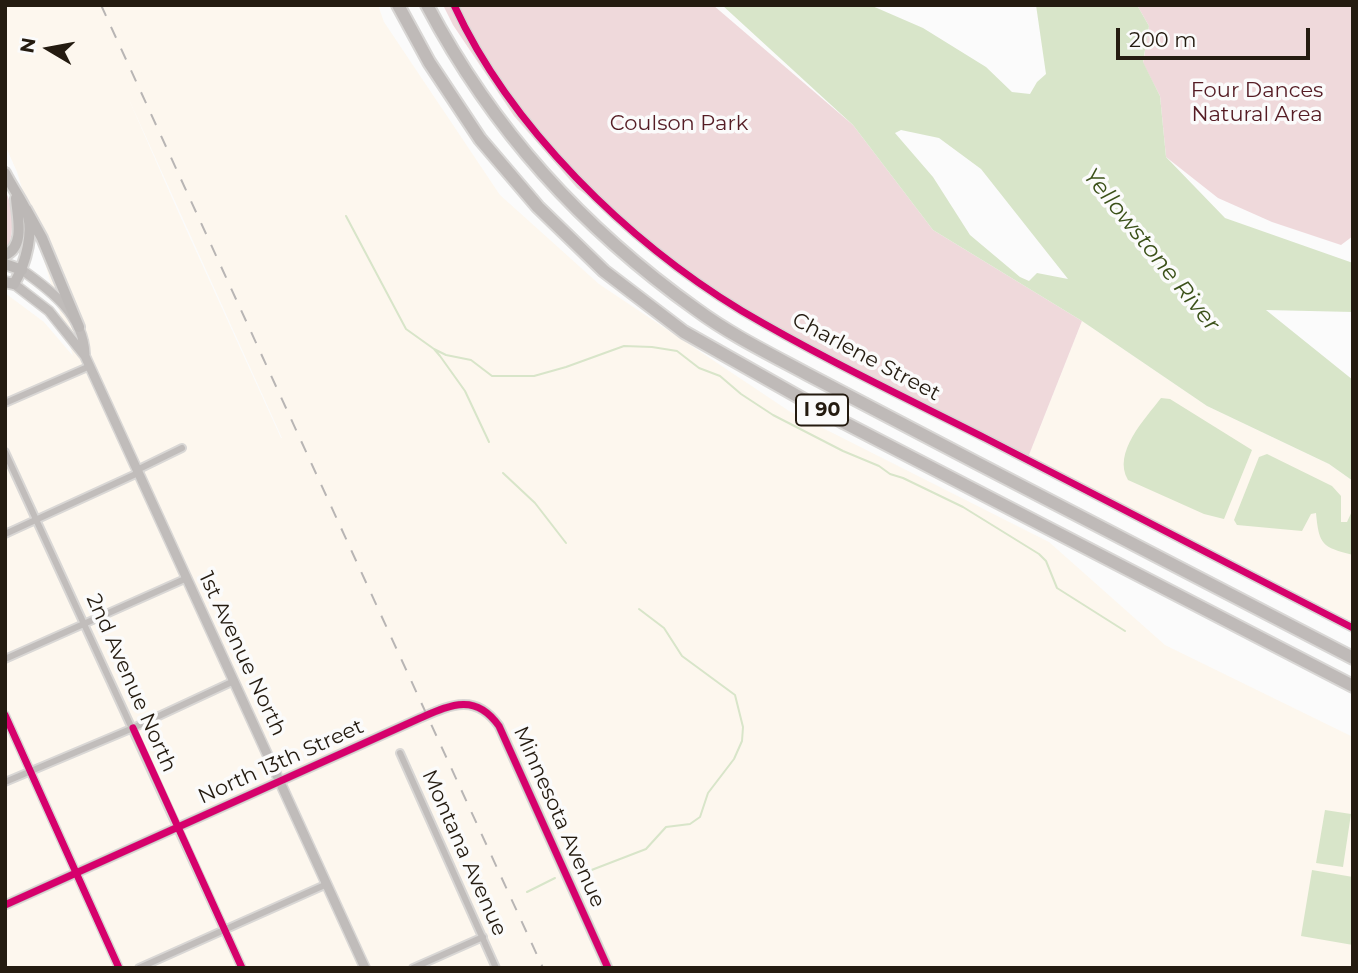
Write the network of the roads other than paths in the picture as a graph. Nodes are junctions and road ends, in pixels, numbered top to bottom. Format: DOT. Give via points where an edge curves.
graph roads {
  1 [pos="398,5"];
  2 [pos="427,5"];
  3 [pos="454,5"];
  4 [pos="5,173"];
  5 [pos="15,195"];
  6 [pos="26,209"];
  7 [pos="5,255"];
  8 [pos="5,264"];
  9 [pos="22,270"];
  10 [pos="10,283"];
  11 [pos="79,327"];
  12 [pos="85,356"];
  13 [pos="90,366"];
  14 [pos="5,403"];
  15 [pos="182,448"];
  16 [pos="5,452"];
  17 [pos="138,471"];
  18 [pos="37,519"];
  19 [pos="5,534"];
  20 [pos="187,578"];
  21 [pos="85,623"];
  22 [pos="1353,628"];
  23 [pos="1353,658"];
  24 [pos="5,659"];
  25 [pos="234,681"];
  26 [pos="1353,687"];
  27 [pos="5,715"];
  28 [pos="418,719"];
  29 [pos="132,728"];
  30 [pos="400,753"];
  31 [pos="32,771"];
  32 [pos="280,781"];
  33 [pos="5,782"];
  34 [pos="177,828"];
  35 [pos="76,872"];
  36 [pos="327,884"];
  37 [pos="5,905"];
  38 [pos="225,929"];
  39 [pos="482,937"];
  40 [pos="119,968"];
  41 [pos="139,968"];
  42 [pos="242,968"];
  43 [pos="365,968"];
  44 [pos="414,968"];
  45 [pos="496,968"];
  46 [pos="608,968"];
  1 -- 26 [label="highway, I 90" via="480,139 538,207 604,271 684,332 833,416"];
  2 -- 23 [label="highway, I 90" via="451,51 500,124 558,192 621,252 699,312 773,356"];
  3 -- 22 [label="street, Charlene Street" via="492,73 559,159 644,241 712,291 858,373"];
  4 -- 5 [label="highway"];
  5 -- 6 [label="highway"];
  5 -- 7 [label="highway" via="19,229 14,250"];
  6 -- 9 [label="highway" via="29,234"];
  6 -- 11 [label="highway"];
  8 -- 9 [label="highway, 1st Avenue North"];
  9 -- 10 [label="highway"];
  9 -- 11 [label="main road, 1st Avenue North" via="59,299"];
  10 -- 12 [label="main road, 1st Avenue North" via="49,311"];
  11 -- 12 [label="main road, 1st Avenue North"];
  12 -- 13 [label="main road, 1st Avenue North"];
  13 -- 14 [label="street"];
  13 -- 17 [label="main road, 1st Avenue North"];
  15 -- 17 [label="street"];
  16 -- 18 [label="street, 2nd Avenue North"];
  17 -- 18 [label="street"];
  17 -- 20 [label="main road, 1st Avenue North"];
  18 -- 19 [label="street"];
  18 -- 21 [label="street, 2nd Avenue North"];
  20 -- 21 [label="street"];
  20 -- 25 [label="main road, 1st Avenue North"];
  21 -- 24 [label="street"];
  21 -- 29 [label="street, 2nd Avenue North"];
  25 -- 29 [label="street"];
  25 -- 32 [label="main road, 1st Avenue North"];
  27 -- 31 [label="street"];
  28 -- 32 [label="street, North 13th Street"];
  28 -- 46 [label="street, Minnesota Avenue" via="460,704 475,706 493,718"];
  29 -- 31 [label="street"];
  29 -- 34 [label="street, 2nd Avenue North"];
  30 -- 39 [label="street, Montana Avenue"];
  31 -- 33 [label="street"];
  31 -- 35 [label="street"];
  32 -- 34 [label="street, North 13th Street"];
  32 -- 36 [label="main road, 1st Avenue North"];
  34 -- 35 [label="street, North 13th Street"];
  34 -- 38 [label="street, 2nd Avenue North"];
  35 -- 37 [label="street, North 13th Street"];
  35 -- 40 [label="street"];
  36 -- 38 [label="street"];
  36 -- 43 [label="main road, 1st Avenue North"];
  38 -- 41 [label="street"];
  38 -- 42 [label="street, 2nd Avenue North"];
  39 -- 44 [label="street"];
  39 -- 45 [label="street, Montana Avenue"];
}
